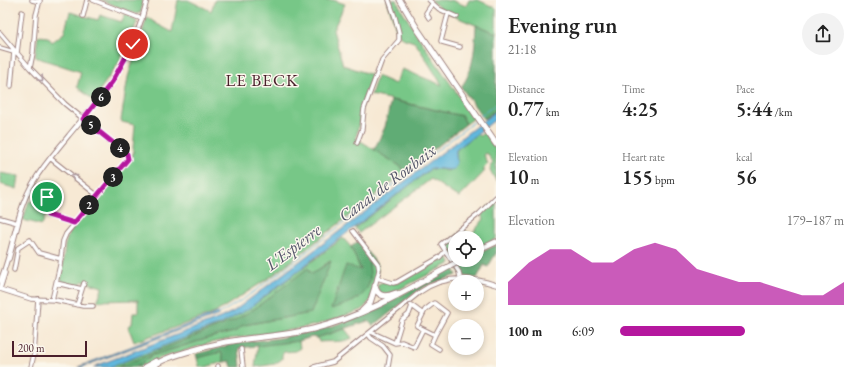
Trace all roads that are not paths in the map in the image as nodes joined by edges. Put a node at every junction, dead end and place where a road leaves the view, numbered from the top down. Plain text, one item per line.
1 (32, 0) edge
2 (87, 0) edge
3 (93, 0) edge
4 (147, 0) edge
5 (389, 0) edge
6 (400, 0) edge
7 (429, 0) edge
8 (40, 1) edge
9 (432, 4) junction
10 (22, 12) dead end
11 (448, 14) junction
12 (83, 16) dead end
13 (429, 18) dead end
14 (457, 18) dead end
15 (142, 19) junction
16 (0, 33) edge
17 (460, 47) dead end
18 (0, 48) edge
19 (16, 53) junction
20 (30, 68) junction
21 (11, 86) dead end
22 (83, 119) junction
23 (356, 143) dead end
24 (496, 144) edge
25 (50, 158) junction
26 (98, 196) junction
27 (496, 197) edge
28 (53, 198) dead end
29 (0, 218) edge
30 (18, 223) junction
31 (74, 223) junction
32 (353, 231) dead end
33 (494, 243) edge
34 (484, 248) edge
35 (445, 250) junction
36 (61, 259) junction
37 (448, 267) edge
38 (14, 270) dead end
39 (459, 275) edge
40 (377, 278) junction
41 (0, 281) edge
42 (422, 282) junction
43 (448, 282) edge
44 (484, 282) edge
45 (56, 283) junction
46 (84, 283) dead end
47 (496, 285) edge
48 (375, 286) junction
49 (0, 289) edge
50 (82, 289) junction
51 (38, 299) junction
52 (52, 300) junction
53 (408, 302) junction
54 (77, 304) junction
55 (93, 306) dead end
56 (412, 306) junction
57 (423, 314) junction
58 (354, 316) junction
59 (423, 329) junction
60 (370, 333) junction
61 (435, 335) junction
62 (395, 343) junction
63 (241, 349) dead end
64 (439, 349) dead end
65 (166, 359) junction
66 (31, 367) edge
67 (145, 367) edge
68 (153, 367) edge
69 (243, 367) edge
70 (314, 367) edge
71 (388, 367) edge

1 - 8 street
2 - 12 street
3 - 15 street
4 - 15 street
5 - 23 street
6 - 24 highway
7 - 9 street
8 - 20 street
9 - 11 street
9 - 13 street
10 - 19 street
11 - 14 street
11 - 17 street
15 - 22 street
16 - 19 street
18 - 19 street
19 - 20 street
19 - 21 street
20 -> 22 street
22 - 25 street
22 - 26 street
26 -> 25 street
25 - 30 street
26 - 31 street
27 - 35 street
28 - 31 street
29 - 30 street
30 - 41 street
30 - 49 street
31 - 36 street
32 - 40 street
33 - 34 highway
35 - 39 street
35 - 40 street
36 - 38 street
36 - 45 street
37 - 42 highway, bridge
40 - 48 street
42 - 48 highway
42 - 58 highway
43 - 53 street
44 - 47 street
45 - 50 street
45 - 52 street
46 - 50 street
48 - 58 highway
49 - 51 street
50 - 54 street
51 - 52 street
51 - 66 street
52 - 54 street
53 - 56 street
53 - 60 street
54 - 55 street
56 - 57 street
56 - 62 street
57 - 59 street
57 - 61 street
58 - 65 highway
59 - 61 street
59 - 62 street
60 - 62 street
60 - 70 street
60 - 71 street
61 - 64 street
63 - 69 street
65 - 67 highway
65 - 68 highway

